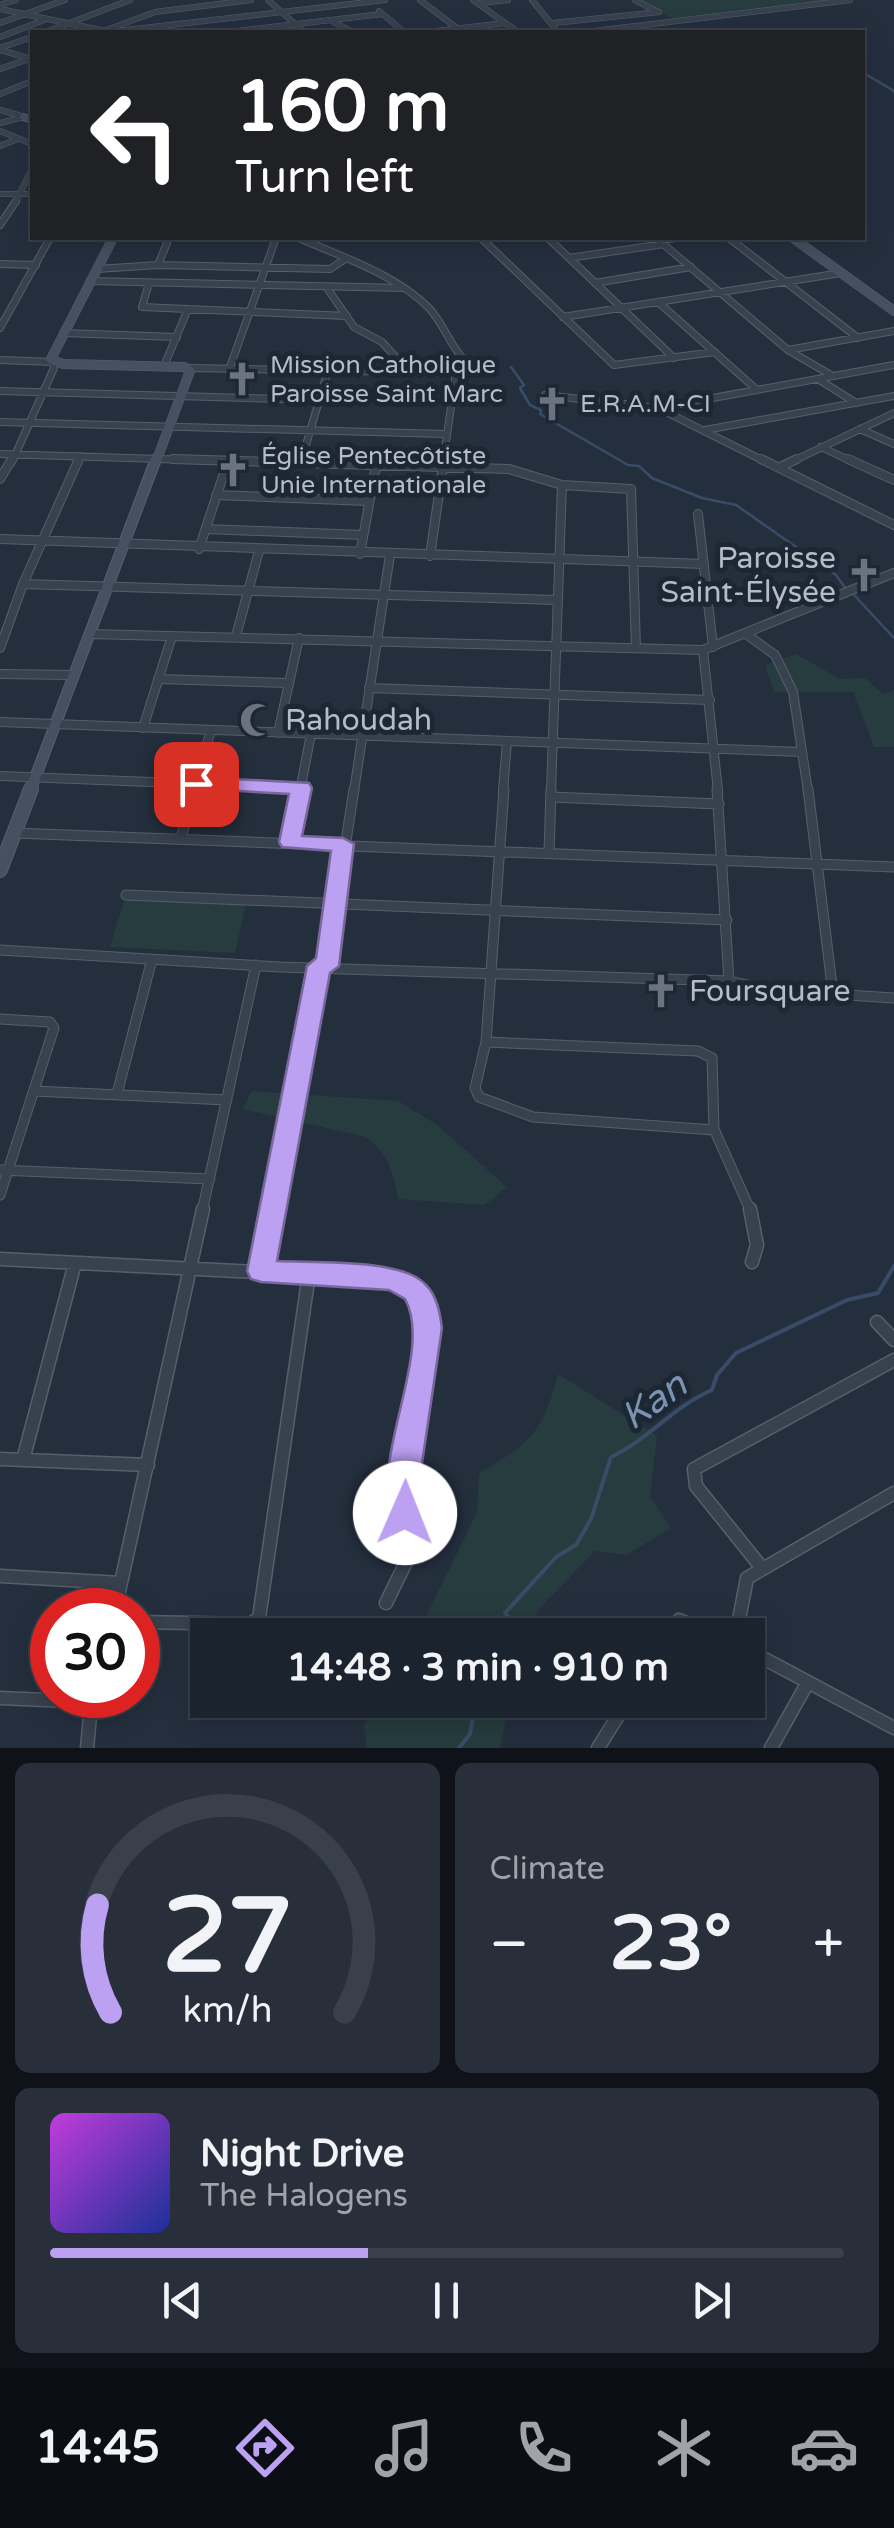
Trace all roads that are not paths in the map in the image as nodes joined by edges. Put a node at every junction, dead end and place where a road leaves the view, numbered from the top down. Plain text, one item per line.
1 (16, 0) edge
2 (66, 0) edge
3 (130, 0) edge
4 (251, 0) edge
5 (268, 0) edge
6 (385, 0) edge
7 (420, 0) edge
8 (508, 0) edge
9 (532, 0) edge
10 (634, 0) edge
11 (850, 0) edge
12 (367, 2) edge
13 (475, 2) edge
14 (0, 7) edge
15 (280, 12) junction
16 (659, 12) junction
17 (26, 14) junction
18 (382, 14) junction
19 (47, 18) junction
20 (330, 20) junction
21 (553, 22) junction
22 (676, 22) junction
23 (0, 23) edge
24 (70, 24) junction
25 (505, 24) junction
26 (294, 26) junction
27 (458, 29) junction
28 (52, 30) edge
29 (98, 30) edge
30 (112, 30) edge
31 (124, 30) edge
32 (251, 30) edge
33 (301, 30) edge
34 (348, 30) edge
35 (402, 30) edge
36 (448, 30) edge
37 (515, 30) edge
38 (557, 30) edge
39 (604, 30) edge
40 (0, 36) edge
41 (30, 39) edge
42 (0, 49) edge
43 (30, 58) edge
44 (30, 60) edge
45 (0, 69) edge
46 (30, 83) edge
47 (0, 94) edge
48 (0, 110) edge
49 (22, 117) junction
50 (30, 117) edge
51 (0, 127) edge
52 (18, 139) junction
53 (30, 143) edge
54 (0, 146) edge
55 (30, 174) edge
56 (0, 194) edge
57 (21, 194) junction
58 (30, 194) edge
59 (0, 225) edge
60 (49, 240) edge
61 (112, 240) edge
62 (169, 240) edge
63 (275, 240) edge
64 (303, 240) edge
65 (483, 240) edge
66 (550, 240) edge
67 (732, 240) edge
68 (796, 240) edge
69 (660, 241) edge
70 (569, 258) junction
71 (345, 259) junction
72 (0, 264) edge
73 (36, 264) junction
74 (158, 265) junction
75 (266, 268) junction
76 (691, 268) junction
77 (97, 269) junction
78 (841, 273) junction
79 (90, 281) junction
80 (595, 282) junction
81 (785, 282) junction
82 (149, 283) junction
83 (261, 286) junction
84 (327, 288) junction
85 (404, 288) junction
86 (720, 292) junction
87 (658, 302) junction
88 (619, 308) junction
89 (188, 309) junction
90 (250, 311) junction
91 (894, 311) edge
92 (347, 316) junction
93 (562, 316) junction
94 (0, 328) edge
95 (894, 331) edge
96 (63, 334) junction
97 (176, 336) junction
98 (858, 338) junction
99 (788, 350) junction
100 (715, 352) junction
101 (674, 358) junction
102 (0, 360) edge
103 (53, 362) junction
104 (894, 365) edge
105 (164, 366) junction
106 (230, 367) junction
107 (189, 368) junction
108 (328, 370) junction
109 (408, 372) junction
110 (456, 373) junction
111 (831, 376) junction
112 (818, 379) junction
113 (757, 390) junction
114 (0, 392) edge
115 (42, 392) junction
116 (545, 395) dead end
117 (894, 396) edge
118 (180, 397) junction
119 (318, 400) junction
120 (873, 400) junction
121 (856, 403) junction
122 (658, 408) junction
123 (894, 411) edge
124 (0, 422) edge
125 (27, 422) junction
126 (168, 427) junction
127 (860, 429) junction
128 (704, 430) junction
129 (310, 431) junction
130 (445, 434) junction
131 (894, 444) edge
132 (821, 447) junction
133 (0, 454) edge
134 (13, 454) junction
135 (80, 456) junction
136 (155, 459) junction
137 (228, 462) junction
138 (301, 463) junction
139 (376, 466) junction
140 (782, 466) junction
141 (444, 467) junction
142 (0, 479) edge
143 (894, 480) edge
144 (562, 485) junction
145 (216, 495) junction
146 (368, 501) junction
147 (698, 514) dead end
148 (892, 521) edge
149 (206, 529) junction
150 (363, 535) junction
151 (0, 539) edge
152 (42, 543) junction
153 (123, 546) junction
154 (199, 548) junction
155 (259, 551) junction
156 (360, 554) junction
157 (390, 554) junction
158 (430, 556) junction
159 (558, 560) junction
160 (632, 562) junction
161 (704, 564) junction
162 (892, 576) edge
163 (23, 584) junction
164 (107, 586) junction
165 (248, 591) junction
166 (382, 596) junction
167 (556, 600) junction
168 (3, 631) edge
169 (90, 634) junction
170 (746, 634) junction
171 (172, 636) junction
172 (236, 636) junction
173 (300, 638) junction
174 (376, 641) junction
175 (556, 646) junction
176 (0, 648) edge
177 (636, 648) junction
178 (708, 648) junction
179 (0, 674) edge
180 (74, 675) junction
181 (158, 679) junction
182 (288, 684) junction
183 (369, 688) junction
184 (555, 695) junction
185 (710, 700) junction
186 (0, 722) edge
187 (54, 724) junction
188 (144, 728) junction
189 (211, 730) junction
190 (278, 733) junction
191 (311, 734) junction
192 (361, 736) junction
193 (507, 741) junction
194 (552, 743) junction
195 (715, 748) junction
196 (802, 752) junction
197 (0, 776) edge
198 (35, 776) junction
199 (196, 784) junction
200 (301, 788) junction
201 (551, 797) junction
202 (718, 804) junction
203 (14, 833) junction
204 (181, 838) junction
205 (290, 842) junction
206 (343, 844) junction
207 (498, 851) junction
208 (549, 853) junction
209 (722, 860) junction
210 (819, 864) junction
211 (894, 868) edge
212 (0, 870) edge
213 (126, 895) dead end
214 (334, 905) junction
215 (494, 911) junction
216 (727, 920) junction
217 (0, 950) edge
218 (152, 959) junction
219 (256, 965) junction
220 (323, 966) junction
221 (491, 972) junction
222 (729, 981) junction
223 (833, 994) junction
224 (894, 998) edge
225 (0, 1019) edge
226 (486, 1042) junction
227 (34, 1091) junction
228 (117, 1094) junction
229 (227, 1100) junction
230 (714, 1130) junction
231 (4, 1170) edge
232 (210, 1179) junction
233 (0, 1196) edge
234 (0, 1259) edge
235 (752, 1262) dead end
236 (75, 1263) junction
237 (192, 1268) junction
238 (261, 1271) junction
239 (309, 1274) junction
240 (877, 1322) dead end
241 (894, 1340) edge
242 (894, 1360) edge
243 (0, 1459) edge
244 (23, 1460) junction
245 (148, 1465) junction
246 (894, 1494) edge
247 (762, 1568) junction
248 (0, 1576) edge
249 (122, 1583) junction
250 (121, 1588) edge
251 (386, 1603) dead end
252 (739, 1618) edge
253 (160, 1622) edge
254 (765, 1659) edge
255 (808, 1682) junction
256 (0, 1698) edge
257 (30, 1698) edge
258 (89, 1718) edge
259 (617, 1718) edge
260 (894, 1728) edge
261 (87, 1748) edge
262 (598, 1748) edge
263 (771, 1748) edge

1 - 14 street
2 - 17 street
3 - 24 street
4 - 30 street
5 - 15 street
6 - 12 street
7 - 27 street
8 - 13 street
9 - 21 street
10 - 16 street
11 - 22 street
12 - 15 street
12 - 18 street
13 - 25 street
14 - 17 street
15 - 26 street
15 - 31 street
16 - 21 street
16 - 22 street
17 - 19 street
17 - 23 street
18 - 20 street
18 - 35 street
19 - 24 street
19 - 40 street
20 - 26 street
20 - 34 street
21 - 38 street
22 - 39 street
24 - 28 street
24 - 29 street
25 - 27 street
25 - 37 street
26 - 32 street
26 - 33 street
27 - 36 street
41 - 42 street
42 - 43 street
44 - 45 street
46 - 47 street
48 - 49 street
49 - 50 street
49 - 51 street
51 - 52 street
52 - 53 street
52 - 54 street
55 - 57 street
56 - 57 street
57 - 58 street
57 - 59 street
60 - 73 street
61 - 77 street
62 - 74 street
63 - 75 street
64 - 71 street
65 - 93 street
66 - 70 street
67 - 81 street
68 - 78 street
69 - 70 street
69 - 76 street
70 - 80 street
71 - 75 street
71 - 85 street
72 - 73 street
73 - 94 street
74 - 75 street
74 - 77 street
75 - 83 street
76 - 80 street
76 - 86 street
77 - 79 street
78 - 81 street
78 - 91 street
79 - 82 street
79 - 96 street
80 - 88 street
81 - 86 street
81 - 98 street
82 - 83 street
82 - 89 street
83 - 84 street
83 - 90 street
84 - 85 street
84 - 92 street
85 - 110 street
86 - 87 street
86 - 99 street
87 - 88 street
87 - 100 street
88 - 93 street
88 - 101 street
89 - 90 street
89 - 97 street
90 - 92 street
90 - 106 street
92 - 109 street
93 - 101 street
95 - 98 street
96 - 97 street
96 - 103 street
97 - 105 street
98 - 99 street
99 - 111 street
100 - 101 street
100 - 113 street
102 - 103 street
103 - 105 street
103 - 115 street
104 - 111 street
105 - 107 street
106 - 107 street
106 - 108 street
107 - 118 street
108 - 109 street
108 - 119 street
109 - 110 street
110 - 130 street
111 - 112 street
112 - 113 street
112 - 121 street
113 - 122 street
114 - 115 street
115 - 118 street
115 - 125 street
116 - 122 street
117 - 120 street
118 - 119 street
118 - 126 street
119 - 129 street
120 - 121 street
120 - 123 street
121 - 128 street
122 - 128 street
123 - 127 street
124 - 125 street
125 - 126 street
125 - 134 street
126 - 129 street
126 - 136 street
127 - 131 street
127 - 132 street
128 - 140 street
129 - 130 street
129 - 138 street
130 - 141 street
132 - 140 street
132 - 143 street
133 - 134 street
134 - 135 street
134 - 142 street
135 - 136 street
135 - 152 street
136 - 137 street
136 - 153 street
137 - 138 street
137 - 145 street
138 - 139 street
139 - 141 street
139 - 146 street
140 - 148 street
141 - 144 street
141 - 158 street
144 - 159 street
144 - 160 street
145 - 146 street
145 - 149 street
146 - 150 street
147 - 161 street
149 - 150 street
149 - 154 street
150 - 156 street
151 - 152 street
152 - 153 street
152 - 163 street
153 - 154 street
153 - 164 street
154 - 155 street
155 - 156 street
155 - 165 street
156 - 157 street
157 - 158 street
157 - 166 street
158 - 159 street
159 - 160 street
159 - 167 street
160 - 161 street
160 - 177 street
161 - 178 street
162 - 170 street
163 - 164 street
163 - 168 street
164 - 165 street
164 - 169 street
165 - 166 street
165 - 172 street
166 - 167 street
166 - 174 street
167 - 175 street
168 - 176 street
169 - 171 street
169 - 180 street
170 - 178 street
170 - 196 street
171 - 172 street
171 - 181 street
172 - 173 street
173 - 174 street
173 - 182 street
174 - 175 street
174 - 183 street
175 - 177 street
175 - 184 street
177 - 178 street
178 - 185 street
179 - 180 street
180 - 187 street
181 - 182 street
181 - 188 street
182 - 190 street
183 - 184 street
183 - 192 street
184 - 185 street
184 - 194 street
185 - 195 street
186 - 187 street
187 - 188 street
187 - 198 street
188 - 189 street
189 - 190 street
189 - 199 street
190 - 191 street
191 - 192 street
191 - 200 street
192 - 193 street
192 - 206 street
193 - 194 street
193 - 207 street
194 - 195 street
194 - 201 street
195 - 196 street
195 - 202 street
196 - 210 street
197 - 198 street
198 - 199 street
198 - 203 street
199 - 200 street
199 - 204 street
200 - 205 street
201 - 202 street
201 - 208 street
202 - 209 street
203 - 204 street
203 - 212 street
204 - 205 street
205 - 206 street
206 - 207 street
206 - 214 street
207 - 208 street
207 - 215 street
208 - 209 street
209 - 210 street
209 - 216 street
210 - 211 street
210 - 223 street
213 - 214 street
214 - 215 street
214 - 220 street
215 - 216 street
215 - 221 street
216 - 222 street
217 - 218 street
218 - 219 street
218 - 228 street
219 - 220 street
219 - 229 street
220 - 221 street
220 - 238 street
221 - 222 street
221 - 226 street
222 - 223 street
223 - 224 street
225 - 227 street
226 - 230 street
226 - 230 street
227 - 228 street
227 - 231 street
228 - 229 street
229 - 232 street
230 - 235 street
231 - 232 street
231 - 233 street
232 - 237 street
234 - 236 street
236 - 237 street
236 - 244 street
237 - 238 street
237 - 245 street
238 - 239 street
239 - 251 street
239 - 253 street
240 - 241 street
242 - 247 street
243 - 244 street
244 - 245 street
245 - 249 street
246 - 247 street
247 - 252 street
248 - 249 street
249 - 250 street
254 - 255 street
255 - 260 street
255 - 263 street
256 - 257 street
258 - 261 street
259 - 262 street

